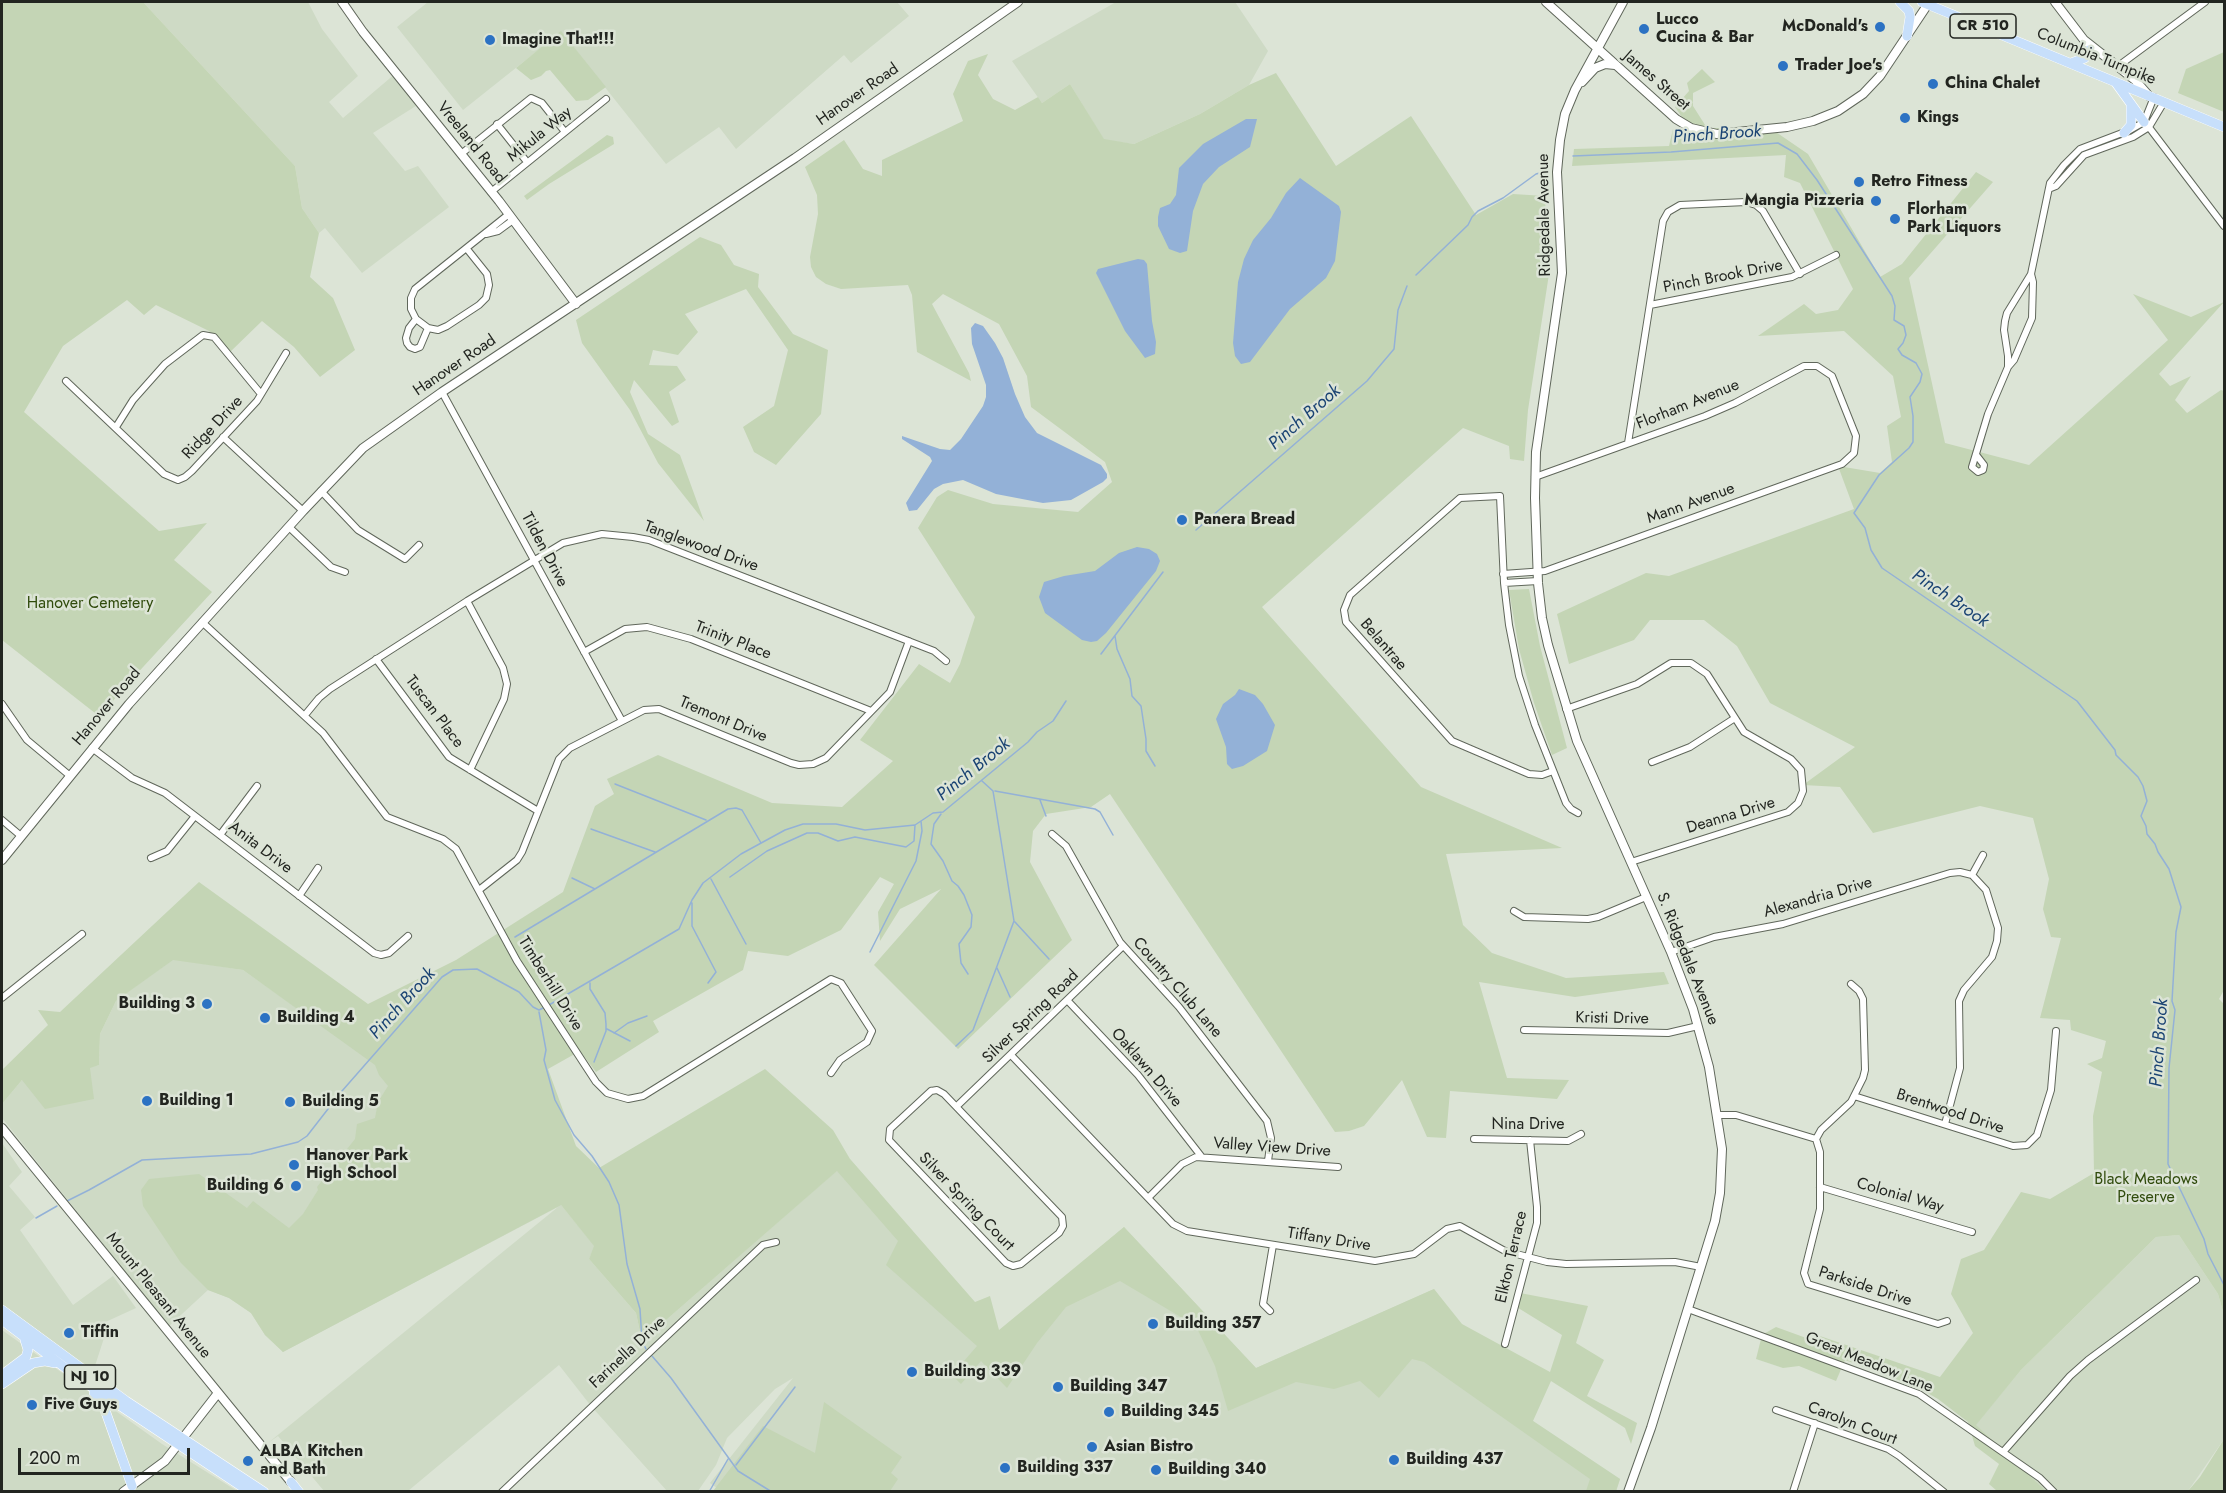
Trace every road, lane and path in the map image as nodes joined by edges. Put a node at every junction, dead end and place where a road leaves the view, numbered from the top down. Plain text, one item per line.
1 (342, 2) edge
2 (1018, 2) edge
3 (1546, 2) edge
4 (1623, 2) edge
5 (1900, 2) edge
6 (2058, 2) edge
7 (2205, 2) edge
8 (1925, 3) edge
9 (1907, 36) junction
10 (2084, 40) junction
11 (1596, 49) junction
12 (2089, 50) junction
13 (2071, 63) junction
14 (1615, 65) junction
15 (2116, 67) junction
16 (2115, 82) junction
17 (1574, 92) junction
18 (2152, 96) junction
19 (606, 99) dead end
20 (2164, 102) junction
21 (2131, 103) junction
22 (497, 124) junction
23 (2146, 124) junction
24 (2224, 127) edge
25 (565, 132) junction
26 (2124, 133) junction
27 (460, 154) junction
28 (527, 162) junction
29 (2050, 188) junction
30 (491, 192) junction
31 (511, 217) junction
32 (2224, 226) edge
33 (467, 249) junction
34 (1836, 255) dead end
35 (1800, 274) junction
36 (2031, 274) junction
37 (576, 304) junction
38 (1650, 305) junction
39 (416, 319) junction
40 (428, 328) junction
41 (286, 353) dead end
42 (2008, 367) junction
43 (66, 381) dead end
44 (442, 392) junction
45 (261, 394) junction
46 (116, 427) junction
47 (223, 437) junction
48 (1537, 441) joint
49 (1628, 443) junction
50 (1852, 456) joint
51 (1977, 456) dead end
52 (1535, 477) junction
53 (321, 491) junction
54 (303, 511) junction
55 (289, 526) junction
56 (419, 545) dead end
57 (534, 561) junction
58 (345, 572) dead end
59 (1503, 574) junction
60 (1537, 576) junction
61 (1504, 583) junction
62 (467, 601) junction
63 (202, 622) junction
64 (909, 641) junction
65 (584, 652) junction
66 (376, 659) junction
67 (946, 662) dead end
68 (2, 704) edge
69 (1566, 709) junction
70 (871, 711) junction
71 (305, 715) junction
72 (1735, 718) junction
73 (622, 721) junction
74 (92, 748) junction
75 (1652, 762) dead end
76 (470, 770) junction
77 (1553, 771) junction
78 (69, 775) junction
79 (257, 786) dead end
80 (538, 811) junction
81 (1578, 813) dead end
82 (195, 816) junction
83 (2, 820) edge
84 (1052, 834) dead end
85 (220, 835) junction
86 (21, 836) junction
87 (1983, 855) dead end
88 (152, 858) dead end
89 (2, 860) edge
90 (1631, 862) junction
91 (318, 868) dead end
92 (1972, 875) junction
93 (479, 890) junction
94 (299, 896) junction
95 (1647, 897) junction
96 (1514, 911) dead end
97 (82, 934) dead end
98 (408, 936) dead end
99 (1123, 946) junction
100 (1671, 952) junction
101 (1851, 984) dead end
102 (2, 998) edge
103 (1067, 1000) junction
104 (1698, 1026) junction
105 (1524, 1030) dead end
106 (2056, 1031) dead end
107 (1011, 1055) junction
108 (831, 1073) dead end
109 (1854, 1096) junction
110 (957, 1107) junction
111 (1718, 1115) junction
112 (1944, 1124) junction
113 (2, 1128) edge
114 (1581, 1134) dead end
115 (1474, 1139) dead end
116 (1816, 1139) junction
117 (1530, 1140) junction
118 (1201, 1156) junction
119 (1268, 1161) junction
120 (1338, 1167) dead end
121 (1820, 1187) junction
122 (1148, 1198) junction
123 (1972, 1232) dead end
124 (776, 1242) dead end
125 (1274, 1245) junction
126 (1528, 1257) junction
127 (1701, 1267) junction
128 (2196, 1280) dead end
129 (1688, 1309) junction
130 (2, 1310) edge
131 (1270, 1311) dead end
132 (2, 1320) edge
133 (1947, 1321) dead end
134 (24, 1337) junction
135 (1505, 1344) dead end
136 (60, 1364) junction
137 (2, 1375) edge
138 (80, 1379) junction
139 (2, 1384) edge
140 (218, 1393) junction
141 (1776, 1410) dead end
142 (1815, 1423) junction
143 (180, 1441) junction
144 (2003, 1452) junction
145 (291, 1482) joint
146 (132, 1485) junction
147 (123, 1491) edge
148 (250, 1491) edge
149 (264, 1491) edge
150 (299, 1491) edge
151 (502, 1491) edge
152 (1628, 1491) edge
153 (1793, 1491) edge
154 (1944, 1491) edge
155 (2054, 1491) edge

1 - 27 street, Vreeland Road
2 - 37 street, Hanover Road
3 - 11 street, James Street
4 - 11 street, Ridgedale Avenue
5 - 9 main road
6 - 10 street
7 - 15 street
8 - 9 street, James Street
8 - 13 main road, Columbia Turnpike / CR 510
9 - 14 street, James Street
10 - 12 street
10 - 15 street
11 - 14 street, James Street
11 - 17 street, Ridgedale Avenue
12 - 13 main road
12 - 15 street
13 - 16 main road, Columbia Turnpike / CR 510
14 - 17 street
15 - 18 street
16 - 18 main road, Columbia Turnpike / CR 510
16 - 21 main road
17 - 48 street, Ridgedale Avenue
18 - 20 main road, Columbia Turnpike / CR 510
18 - 23 street
19 - 25 street, Mikula Way
20 - 23 street
20 - 24 main road, Columbia Turnpike / CR 510
21 - 23 main road
21 - 26 main road
22 - 25 street
22 - 27 street
22 - 28 street
23 - 26 street
23 - 29 street
23 - 32 street
25 - 28 street, Mikula Way
26 - 29 street
27 - 30 street, Vreeland Road
28 - 30 street, Mikula Way
29 - 36 street
30 - 31 street, Vreeland Road
31 - 33 street
31 - 37 street, Vreeland Road
33 - 39 street
33 - 40 street
34 - 35 street, Pinch Brook Drive
35 - 38 street, Pinch Brook Drive
35 - 38 street, Pinch Brook Drive
36 - 42 street
36 - 42 street
37 - 44 street, Hanover Road
38 - 49 street, Pinch Brook Drive
39 - 40 street
39 - 40 street
41 - 45 street, Ridge Drive
42 - 51 street
43 - 46 street, Ridge Drive
44 - 53 street, Hanover Road
44 - 57 street, Tilden Drive
45 - 46 street
45 - 47 street, Ridge Drive
46 - 47 street, Ridge Drive
47 - 54 street
48 - 52 street, S. Ridgedale Avenue
49 - 50 street, Florham Avenue
49 - 52 street, Florham Avenue
50 - 60 street, Mann Avenue
52 - 60 street, S. Ridgedale Avenue
53 - 54 street, Hanover Road
53 - 56 street
54 - 55 street, Hanover Road
55 - 58 street
55 - 63 street, Hanover Road
57 - 62 street, Tanglewood Drive
57 - 64 street, Tanglewood Drive
57 - 65 street, Tilden Drive
59 - 60 street
59 - 61 street, Belantrae
59 - 77 street, Belantrae
60 - 61 street
60 - 69 street, S. Ridgedale Avenue
61 - 77 street, Belantrae
62 - 66 street, Tanglewood Drive
62 - 76 street
63 - 71 street, Timberhill Drive
63 - 74 street, Hanover Road
64 - 67 street, Tanglewood Drive
64 - 70 street, Tremont Drive
65 - 70 street, Trinity Place
65 - 73 street, Tilden Drive
66 - 71 street, Tanglewood Drive
66 - 76 street, Tuscan Place
68 - 78 street
69 - 72 street, Deanna Drive
69 - 90 street, S. Ridgedale Avenue
70 - 73 street, Tremont Drive
71 - 93 street, Timberhill Drive
72 - 75 street
72 - 90 street, Deanna Drive
73 - 80 street, Tremont Drive
74 - 78 street, Hanover Road
74 - 82 street, Anita Drive
76 - 80 street, Tuscan Place
77 - 81 street, Belantrae
78 - 86 street, Hanover Road
79 - 85 street
80 - 93 street, Tremont Drive
82 - 85 street, Anita Drive
82 - 88 street
83 - 86 street
84 - 99 street, Country Club Lane
85 - 94 street, Anita Drive
86 - 89 street, Hanover Road
87 - 92 street
90 - 95 street, S. Ridgedale Avenue
91 - 94 street
92 - 100 street, Alexandria Drive
92 - 112 street
93 - 108 street, Timberhill Drive
94 - 98 street, Anita Drive
95 - 96 street
95 - 100 street, S. Ridgedale Avenue
97 - 102 street
99 - 103 street, Silver Spring Road
99 - 119 street, Country Club Lane
100 - 104 street, S. Ridgedale Avenue
101 - 109 street
103 - 107 street, Silver Spring Road
103 - 118 street, Oaklawn Drive
104 - 105 street, Kristi Drive
104 - 111 street, S. Ridgedale Avenue
106 - 112 street, Brentwood Drive
107 - 110 street, Silver Spring Road
107 - 122 street, Tiffany Drive
109 - 112 street, Brentwood Drive
109 - 116 street
110 - 110 street, Silver Spring Court
111 - 116 street
111 - 127 street, S. Ridgedale Avenue
113 - 140 street, Mount Pleasant Avenue
114 - 117 street, Nina Drive
115 - 117 street, Nina Drive
116 - 121 street, Parkside Drive
117 - 126 street, Elkton Terrace
118 - 119 street, Valley View Drive
118 - 122 street, Valley View Drive
119 - 120 street, Valley View Drive
121 - 123 street, Colonial Way
121 - 133 street, Parkside Drive
122 - 125 street, Tiffany Drive
124 - 151 street, Farinella Drive
125 - 126 street, Tiffany Drive
125 - 131 street
126 - 127 street, Tiffany Drive
126 - 135 street, Elkton Terrace
127 - 129 street, S. Ridgedale Avenue
128 - 144 street
129 - 144 street, Great Meadow Lane
129 - 152 street, S. Ridgedale Avenue
130 - 143 main road, NJ 10
132 - 134 main road, NJ 10
134 - 136 main road, NJ 10
134 - 137 main road
136 - 138 main road, NJ 10
136 - 139 main road
138 - 143 main road, NJ 10
138 - 146 main road
140 - 143 street
140 - 145 street, Mount Pleasant Avenue
141 - 142 street, Carolyn Court
142 - 153 street
142 - 154 street, Carolyn Court
143 - 146 street
143 - 148 main road, NJ 10
143 - 149 main road, NJ 10
144 - 155 street, Great Meadow Lane
145 - 150 main road
146 - 147 street

